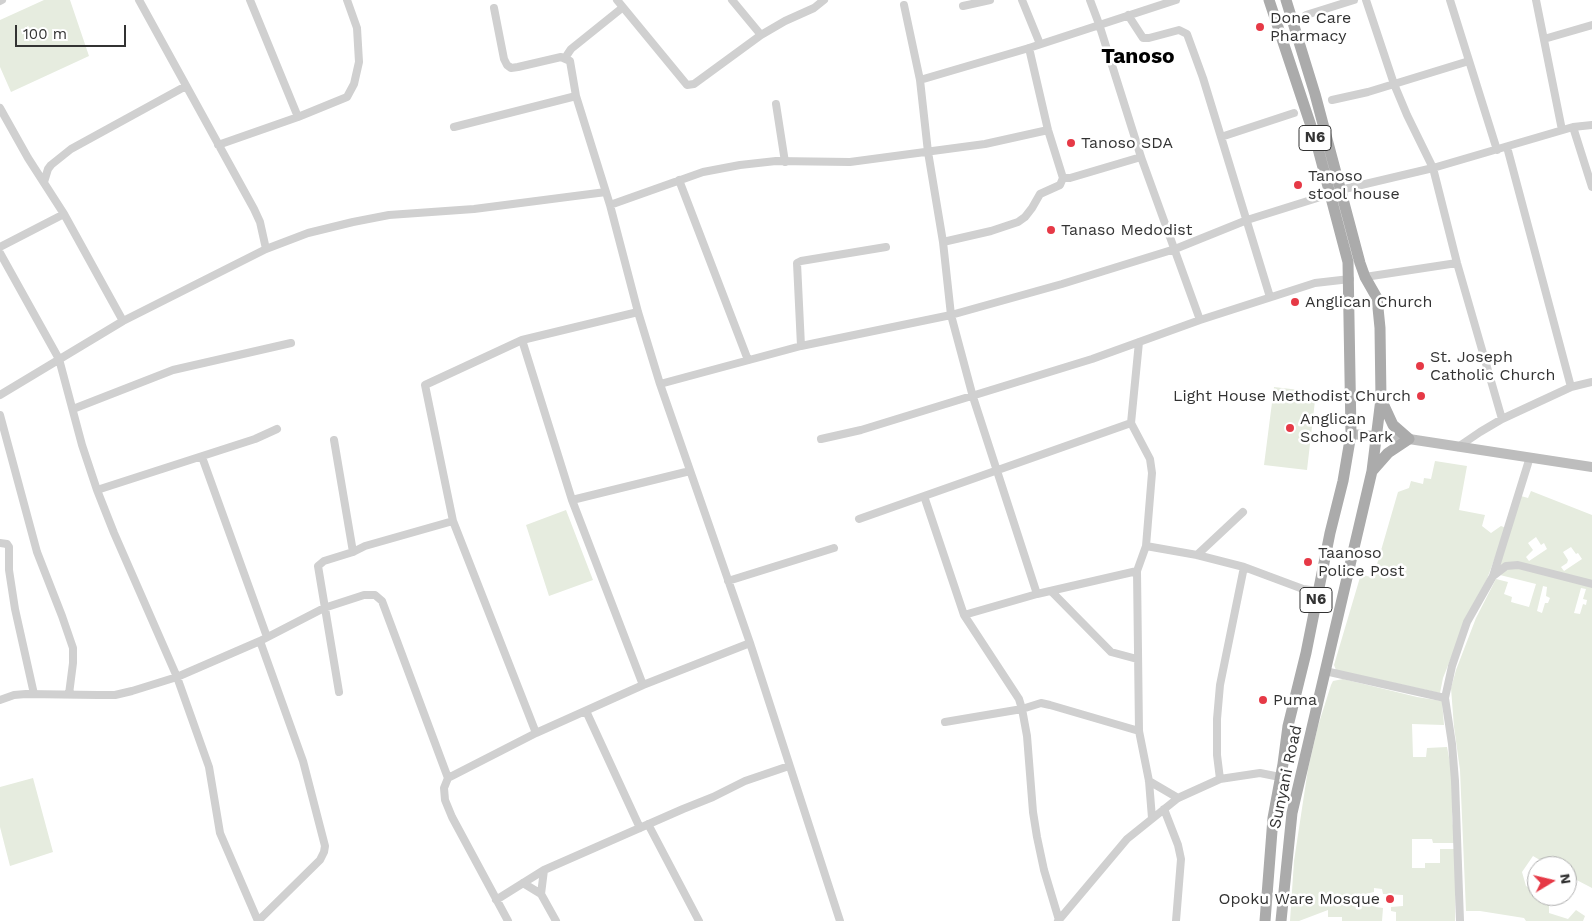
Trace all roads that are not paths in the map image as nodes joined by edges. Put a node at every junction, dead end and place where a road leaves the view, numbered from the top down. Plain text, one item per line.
1 (139, 0) edge
2 (250, 0) edge
3 (347, 0) edge
4 (617, 0) edge
5 (824, 0) edge
6 (990, 0) edge
7 (1022, 0) edge
8 (1090, 0) edge
9 (1269, 0) edge
10 (1286, 0) edge
11 (1354, 0) edge
12 (1366, 0) edge
13 (1450, 0) edge
14 (1536, 0) edge
15 (735, 1) edge
16 (1172, 1) edge
17 (904, 5) dead end
18 (963, 6) dead end
19 (494, 8) dead end
20 (622, 8) junction
21 (1128, 15) junction
22 (1306, 15) dead end
23 (1099, 24) junction
24 (1592, 25) edge
25 (761, 35) junction
26 (1544, 40) junction
27 (1040, 44) junction
28 (1029, 48) junction
29 (567, 54) junction
30 (1469, 61) junction
31 (920, 80) junction
32 (1394, 84) junction
33 (186, 86) junction
34 (576, 96) junction
35 (1332, 100) dead end
36 (776, 104) dead end
37 (0, 108) edge
38 (1294, 112) dead end
39 (298, 117) junction
40 (1592, 125) edge
41 (454, 127) dead end
42 (1573, 127) junction
43 (1048, 130) junction
44 (1562, 130) junction
45 (1221, 137) junction
46 (218, 145) junction
47 (1507, 147) junction
48 (1497, 150) junction
49 (928, 152) junction
50 (1141, 157) junction
51 (785, 162) junction
52 (1433, 168) junction
53 (1063, 178) junction
54 (679, 180) junction
55 (44, 182) junction
56 (1592, 186) edge
57 (606, 192) junction
58 (1335, 192) junction
59 (610, 205) junction
60 (64, 214) junction
61 (1247, 220) junction
62 (943, 242) junction
63 (886, 246) dead end
64 (0, 247) edge
65 (266, 248) junction
66 (1175, 249) junction
67 (0, 253) edge
68 (1457, 263) junction
69 (1365, 277) junction
70 (1350, 279) junction
71 (1270, 297) junction
72 (638, 312) junction
73 (951, 315) junction
74 (1200, 320) junction
75 (123, 321) junction
76 (522, 340) junction
77 (1139, 342) junction
78 (292, 344) dead end
79 (800, 346) junction
80 (59, 359) junction
81 (748, 360) junction
82 (1592, 382) edge
83 (660, 384) junction
84 (1571, 388) junction
85 (0, 395) edge
86 (973, 397) junction
87 (1381, 399) junction
88 (72, 409) junction
89 (0, 415) edge
90 (1502, 419) junction
91 (1131, 424) junction
92 (277, 429) dead end
93 (1351, 434) junction
94 (1376, 437) junction
95 (821, 439) dead end
96 (1409, 439) junction
97 (334, 440) dead end
98 (1458, 448) junction
99 (202, 457) junction
100 (1530, 457) junction
101 (1592, 467) edge
102 (998, 469) junction
103 (690, 471) junction
104 (1372, 471) junction
105 (97, 490) junction
106 (924, 496) junction
107 (572, 500) junction
108 (1243, 512) dead end
109 (859, 519) dead end
110 (453, 521) junction
111 (0, 543) edge
112 (1146, 546) junction
113 (834, 548) dead end
114 (353, 552) junction
115 (1197, 555) junction
116 (1244, 567) junction
117 (1137, 571) junction
118 (1493, 576) junction
119 (728, 581) junction
120 (1592, 584) edge
121 (1050, 590) junction
122 (1318, 591) junction
123 (1037, 594) junction
124 (324, 608) junction
125 (964, 615) junction
126 (267, 637) junction
127 (260, 641) junction
128 (750, 643) junction
129 (1137, 659) junction
130 (1325, 671) junction
131 (177, 677) junction
132 (643, 685) junction
133 (339, 692) dead end
134 (34, 694) junction
135 (69, 694) junction
136 (1445, 698) junction
137 (0, 700) edge
138 (1022, 709) junction
139 (586, 711) junction
140 (945, 722) dead end
141 (1138, 731) junction
142 (536, 734) junction
143 (789, 766) junction
144 (1280, 777) junction
145 (448, 778) junction
146 (1220, 779) junction
147 (1149, 781) junction
148 (1178, 798) junction
149 (1164, 809) junction
150 (1152, 818) junction
151 (648, 824) junction
152 (640, 828) junction
153 (544, 870) junction
154 (524, 883) junction
155 (541, 894) junction
156 (496, 900) junction
157 (1059, 920) edge
158 (258, 921) edge
159 (508, 921) edge
160 (556, 921) edge
161 (699, 921) edge
162 (840, 921) edge
163 (1176, 921) edge
164 (1265, 921) edge
165 (1281, 921) edge
166 (1460, 921) edge

1 - 33 street
2 - 39 street
3 - 39 street
4 - 20 street
5 - 25 street
6 - 18 street
7 - 27 street
8 - 23 street
9 - 58 main road, Sunyani Road / N6
10 - 58 main road, Sunyani Road / N6
11 - 22 street
12 - 32 street
13 - 30 street
14 - 26 street
15 - 25 street
16 - 21 street
17 - 31 street
19 - 29 street
20 - 25 street
20 - 29 street
21 - 23 street
21 - 45 street
23 - 27 street
23 - 50 street
24 - 26 street
26 - 44 street
27 - 28 street
28 - 31 street
28 - 43 street
29 - 34 street
30 - 32 street
30 - 48 street
31 - 49 street
32 - 35 street
32 - 52 street
33 - 46 street
33 - 55 street
34 - 41 street
34 - 57 street
36 - 51 street
37 - 55 street
38 - 45 street
39 - 46 street
40 - 42 street
42 - 44 street
42 - 56 street
43 - 49 street
43 - 53 street
44 - 47 street
45 - 61 street
46 - 65 street
47 - 48 street
47 - 84 street
48 - 52 street
49 - 51 street
49 - 62 street
50 - 53 street
50 - 66 street
51 - 54 street
52 - 58 street
52 - 68 street
53 - 62 street
54 - 59 street
54 - 81 street
55 - 60 street
57 - 59 street
57 - 65 street
58 - 61 street
58 - 69 main road, Sunyani Road / N6
58 - 70 main road, Sunyani Road / N6
59 - 72 street
60 - 64 street
60 - 75 street
61 - 66 street
61 - 71 street
62 - 73 street
63 - 79 street
65 - 75 street
66 - 73 street
66 - 74 street
67 - 80 street
68 - 69 street
68 - 90 street
69 - 87 main road, Sunyani Road / N6
70 - 71 street
70 - 93 main road, N6
71 - 74 street
72 - 76 street
72 - 83 street
73 - 79 street
73 - 86 street
74 - 77 street
75 - 80 street
76 - 107 street
76 - 110 street
77 - 86 street
77 - 91 street
78 - 88 street
79 - 81 street
80 - 85 street
80 - 88 street
81 - 83 street
82 - 84 street
83 - 103 street
84 - 90 street
86 - 95 street
86 - 102 street
87 - 94 main road, Sunyani Road / N6
87 - 96 main road
88 - 105 street
89 - 135 street
90 - 98 street
91 - 102 street
91 - 112 street
92 - 99 street
93 - 94 street
93 - 122 main road, N6
94 - 96 street
94 - 104 main road, Sunyani Road / N6
96 - 98 street
96 - 104 main road
97 - 114 street
98 - 100 street
99 - 105 street
99 - 126 street
100 - 101 street
100 - 118 street
102 - 106 street
102 - 123 street
103 - 107 street
103 - 119 street
104 - 130 main road, Sunyani Road / N6
105 - 131 street
106 - 109 street
106 - 125 street
107 - 132 street
108 - 115 street
110 - 114 street
110 - 142 street
111 - 134 street
112 - 115 street
112 - 117 street
113 - 119 street
114 - 124 street
115 - 116 street
116 - 122 street
116 - 146 street
117 - 121 street
117 - 129 street
118 - 120 street
118 - 136 street
119 - 128 street
121 - 123 street
121 - 129 street
122 - 144 main road, N6
123 - 125 street
124 - 126 street
124 - 133 street
124 - 145 street
125 - 138 street
126 - 127 street
127 - 131 street
127 - 158 street
128 - 132 street
128 - 143 street
129 - 141 street
130 - 136 street
130 - 165 main road, Sunyani Road / N6
131 - 135 street
131 - 158 street
132 - 139 street
134 - 135 street
134 - 137 street
136 - 166 street
138 - 140 street
138 - 141 street
138 - 157 street
139 - 142 street
139 - 152 street
141 - 147 street
142 - 145 street
143 - 151 street
143 - 162 street
144 - 146 street
144 - 164 main road, N6
145 - 156 street
146 - 148 street
147 - 148 street
147 - 150 street
148 - 149 street
149 - 150 street
149 - 163 street
150 - 157 street
151 - 152 street
151 - 161 street
152 - 153 street
153 - 154 street
153 - 155 street
154 - 155 street
154 - 156 street
155 - 160 street
156 - 159 street

